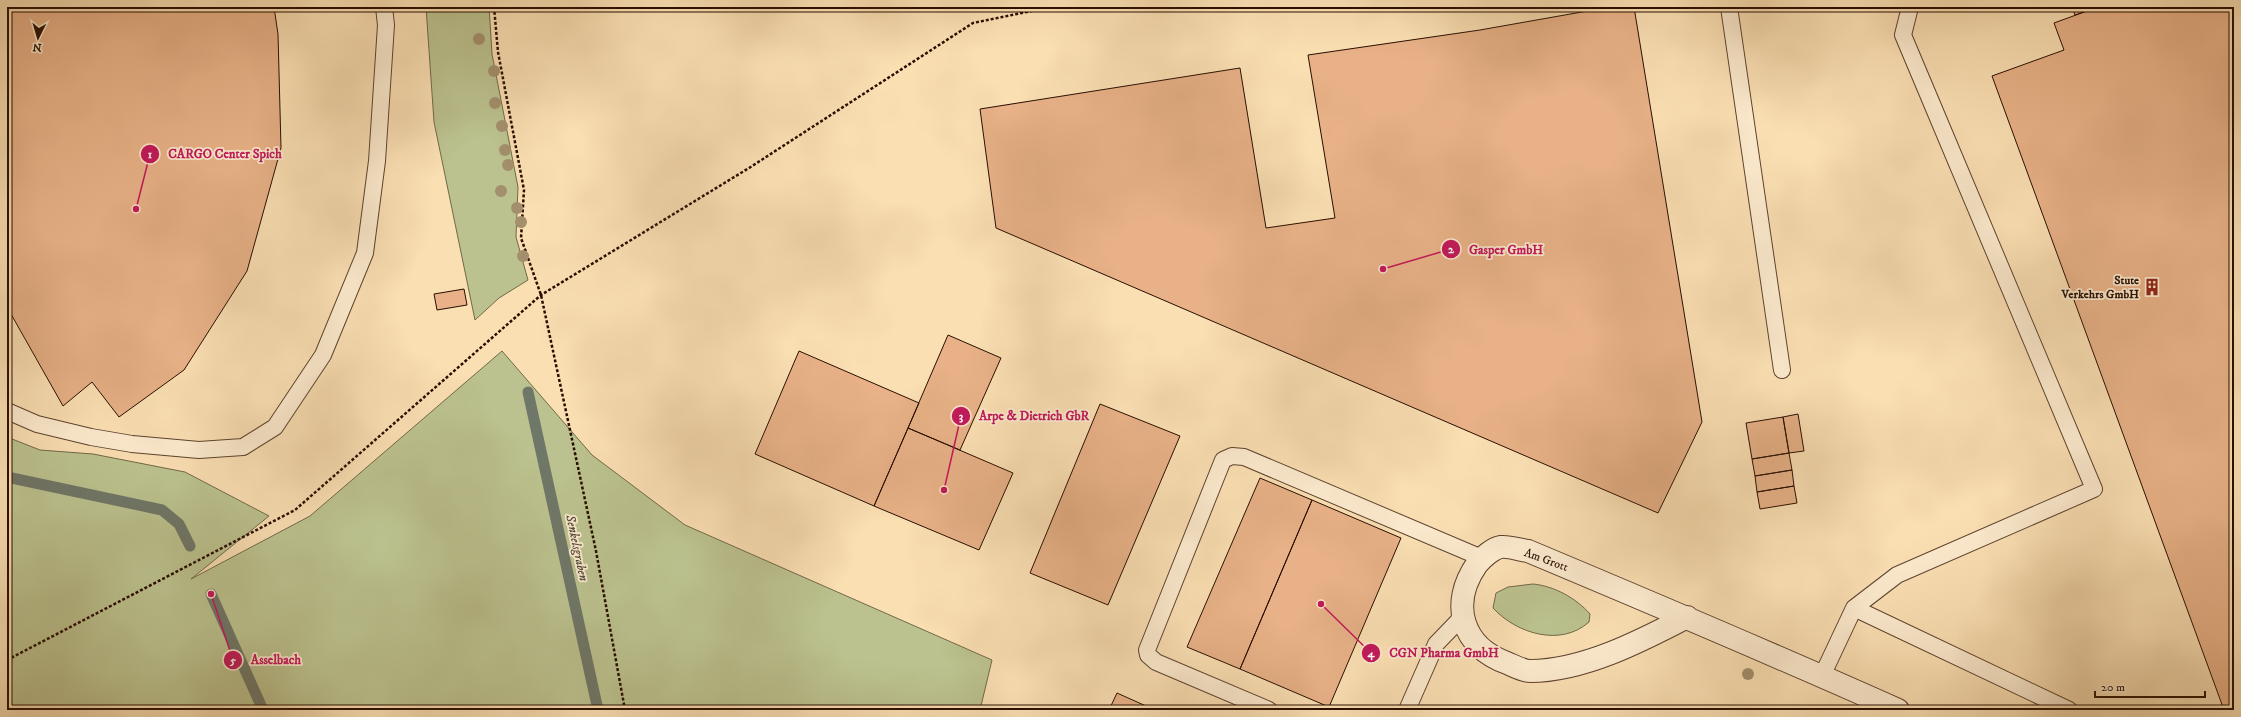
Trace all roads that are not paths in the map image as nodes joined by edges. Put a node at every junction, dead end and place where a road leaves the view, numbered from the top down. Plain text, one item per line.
1 (384, 7) edge
2 (1729, 7) edge
3 (1910, 7) edge
4 (1782, 370) dead end
5 (7, 411) edge
6 (1482, 558) junction
7 (1854, 608) junction
8 (1463, 616) junction
9 (1686, 617) junction
10 (1822, 676) junction
11 (1269, 710) edge
12 (1406, 710) edge
13 (1898, 710) edge
14 (2069, 710) edge

1 - 5 lane
2 - 4 lane
3 - 7 lane
6 - 8 street, Am Grott
6 - 9 street, Am Grott
6 - 11 lane
7 - 10 lane
7 - 14 lane
8 - 9 street, Am Grott
8 - 12 lane
9 - 10 street, Am Grott
10 - 13 street, Am Grott

